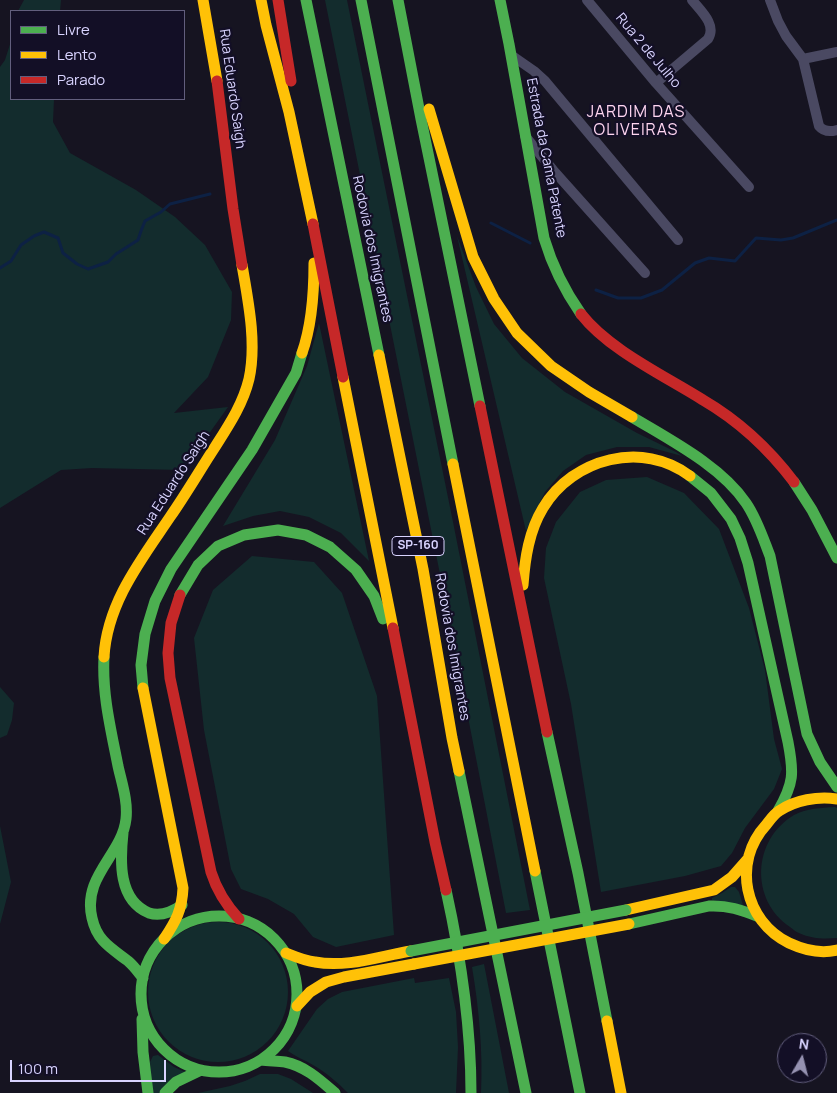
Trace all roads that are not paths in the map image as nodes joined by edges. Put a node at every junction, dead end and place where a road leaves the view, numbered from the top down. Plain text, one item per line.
1 (203, 0) edge
2 (261, 0) edge
3 (278, 0) edge
4 (306, 0) edge
5 (361, 0) edge
6 (398, 0) edge
7 (500, 0) edge
8 (587, 0) edge
9 (706, 0) edge
10 (770, 0) edge
11 (693, 1) edge
12 (404, 27) junction
13 (837, 52) edge
14 (511, 55) junction
15 (803, 58) junction
16 (656, 83) junction
17 (289, 112) junction
18 (837, 130) edge
19 (524, 135) junction
20 (749, 187) dead end
21 (314, 227) junction
22 (678, 240) dead end
23 (645, 273) dead end
24 (837, 558) edge
25 (521, 605) junction
26 (399, 656) junction
27 (837, 787) edge
28 (837, 799) edge
29 (778, 811) junction
30 (123, 833) junction
31 (747, 860) junction
32 (182, 905) junction
33 (759, 918) junction
34 (239, 919) junction
35 (164, 939) junction
36 (837, 950) edge
37 (286, 954) junction
38 (151, 956) junction
39 (123, 958) junction
40 (142, 978) junction
41 (297, 1006) junction
42 (143, 1010) junction
43 (261, 1060) junction
44 (200, 1070) junction
45 (148, 1093) edge
46 (165, 1093) edge
47 (334, 1093) edge
48 (471, 1093) edge
49 (526, 1093) edge
50 (580, 1093) edge
51 (621, 1093) edge

1 - 30 main road, Rua Eduardo Saigh
2 - 17 main road
3 - 17 main road
4 - 49 main road, Rodovia dos Imigrantes / SP-160
5 - 50 main road
6 - 12 main road
7 - 14 main road, Estrada da Cama Patente
8 - 16 street, Rua 2 de Julho
9 - 11 street
10 - 15 street
11 - 16 street
12 - 25 main road
12 - 27 main road
13 - 15 street
14 - 19 main road, Estrada da Cama Patente
14 - 22 street
15 - 18 street
16 - 20 street, Rua 2 de Julho
17 - 21 main road
19 - 23 street
19 - 24 main road, Estrada da Cama Patente
21 - 26 main road
21 - 32 main road
25 - 29 main road
25 - 51 main road
26 - 34 main road
26 - 48 main road
28 - 29 main road
29 - 31 main road
30 - 32 main road
30 - 39 main road, Rua Eduardo Saigh
31 - 33 main road
31 - 37 main road, bridge
32 - 35 main road
33 - 36 main road
33 - 41 main road, bridge
34 - 35 main road
34 - 37 main road
35 - 38 main road
37 - 41 main road
38 - 39 main road
38 - 40 main road
39 - 40 main road, Rua Eduardo Saigh
40 - 42 main road
41 - 43 main road
42 - 44 main road
42 - 45 main road
43 - 44 main road
43 - 47 main road
44 - 46 main road

